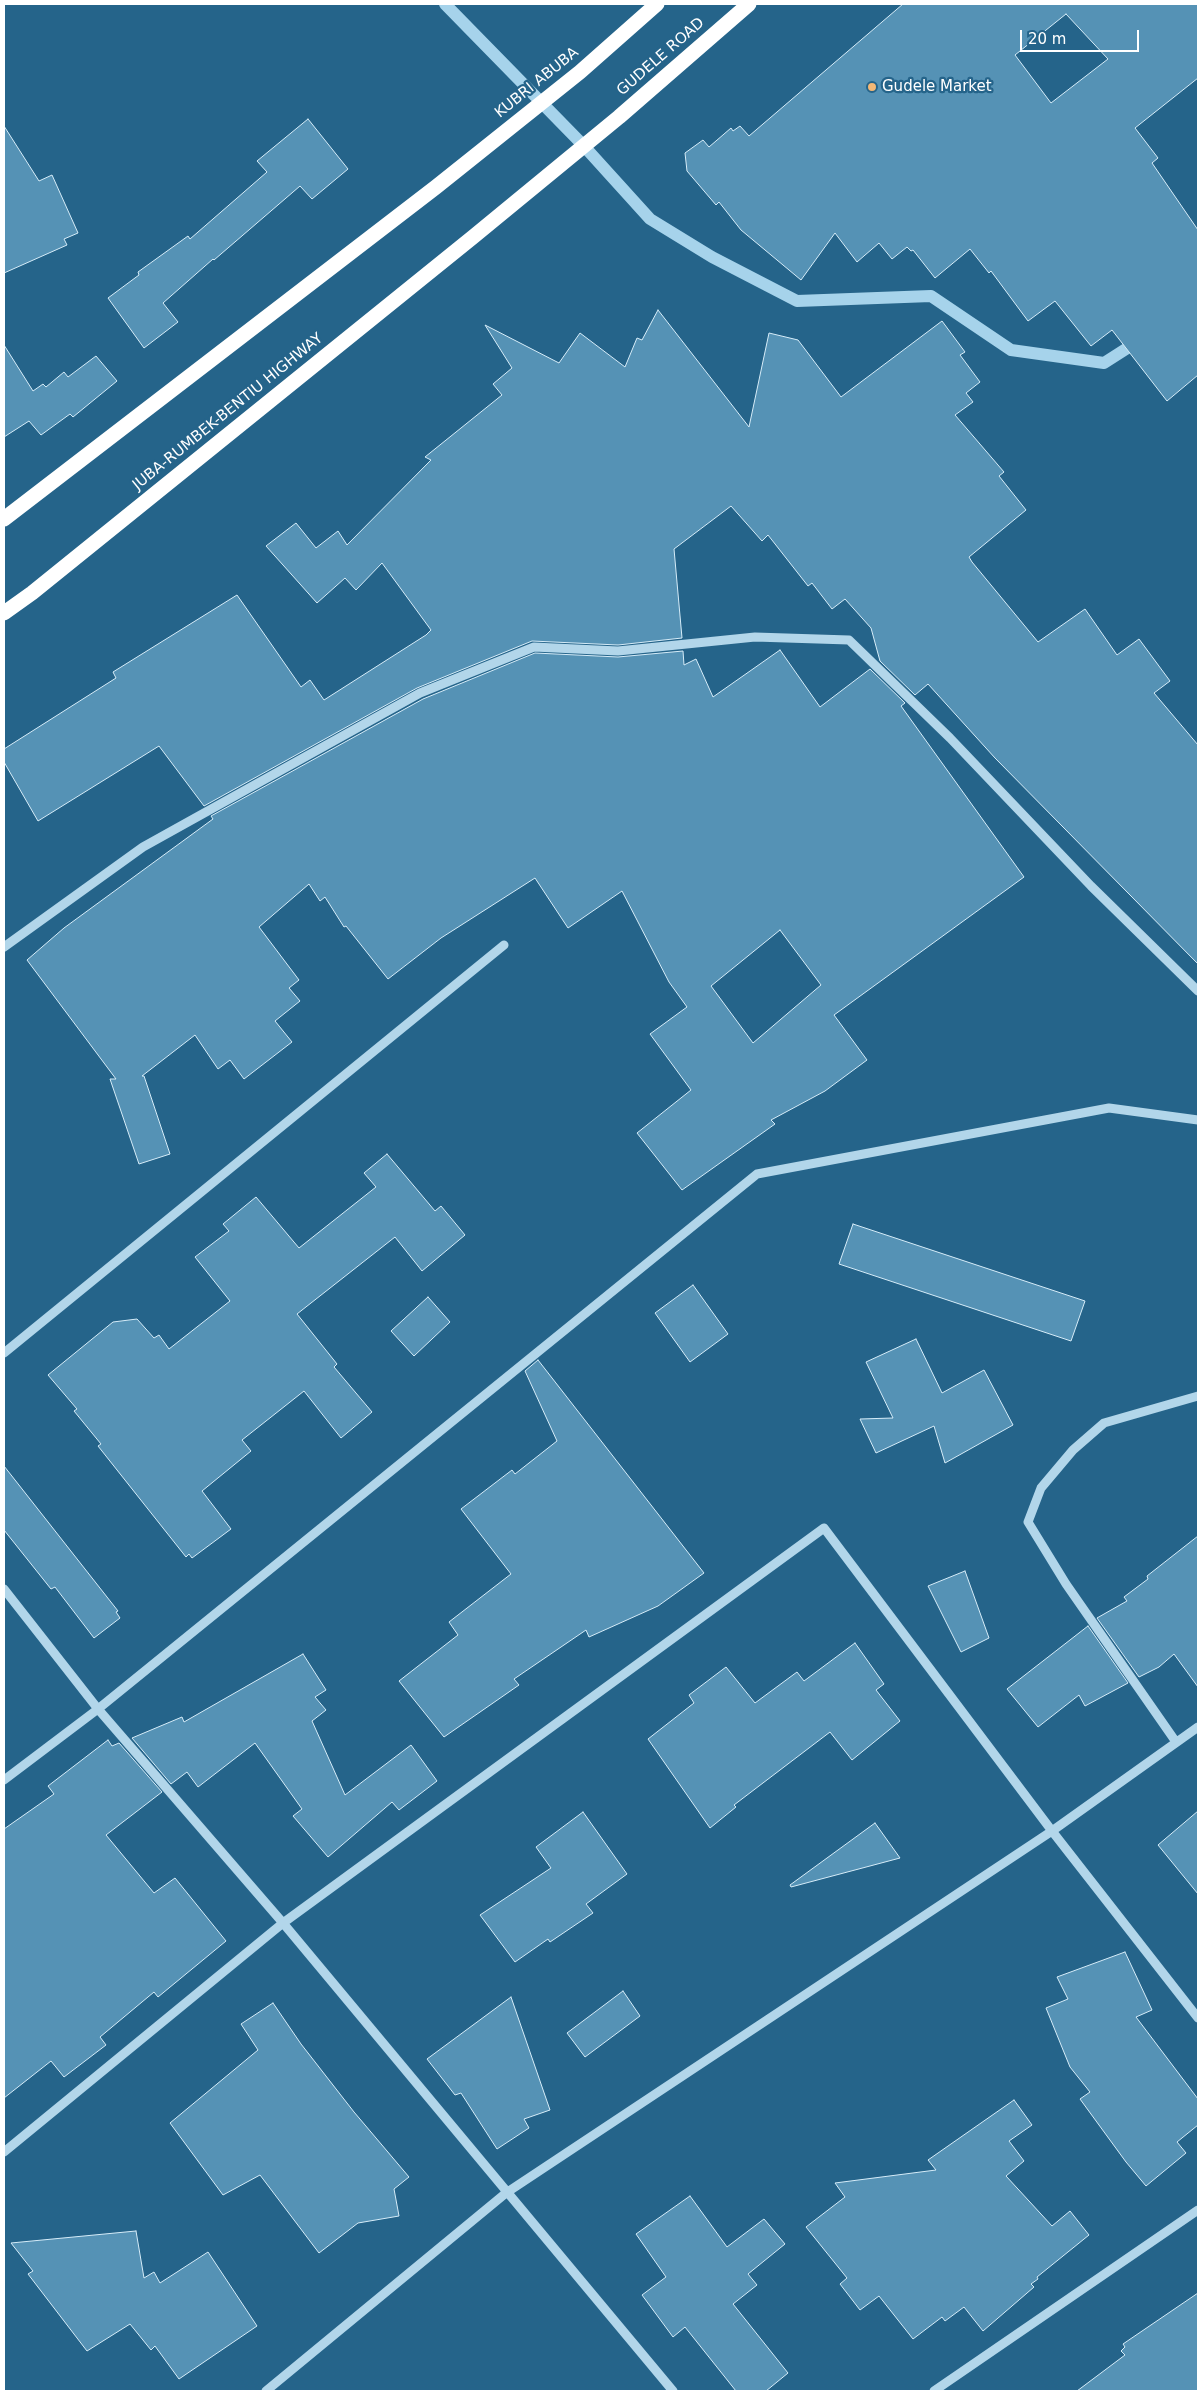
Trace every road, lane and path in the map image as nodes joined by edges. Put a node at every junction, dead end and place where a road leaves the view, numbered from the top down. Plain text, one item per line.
1 (657, 4) edge
2 (750, 4) edge
3 (473, 237) joint
4 (4, 519) edge
5 (4, 612) edge
6 (504, 945) dead end
7 (4, 947) edge
8 (1198, 991) edge
9 (1198, 1120) edge
10 (4, 1353) edge
11 (1198, 1396) edge
12 (4, 1589) edge
13 (98, 1710) junction
14 (1198, 1727) edge
15 (1176, 1742) junction
16 (4, 1780) edge
17 (1052, 1831) junction
18 (283, 1923) junction
19 (1198, 2018) edge
20 (4, 2152) edge
21 (506, 2193) junction
22 (1198, 2210) edge
23 (266, 2391) edge
24 (673, 2391) edge
25 (934, 2391) edge

1 - 4 highway, KUBRI ABUBA
2 - 3 highway, GUDELE ROAD
3 - 5 highway, JUBA-RUMBEK-BENTIU HIGHWAY
6 - 10 street
7 - 8 street
9 - 13 street
11 - 15 street
12 - 13 street
13 - 16 street
13 - 18 street
14 - 15 street
15 - 17 street
17 - 18 street
17 - 19 street
17 - 21 street
18 - 20 street
18 - 21 street
21 - 23 street
21 - 24 street
22 - 25 street

